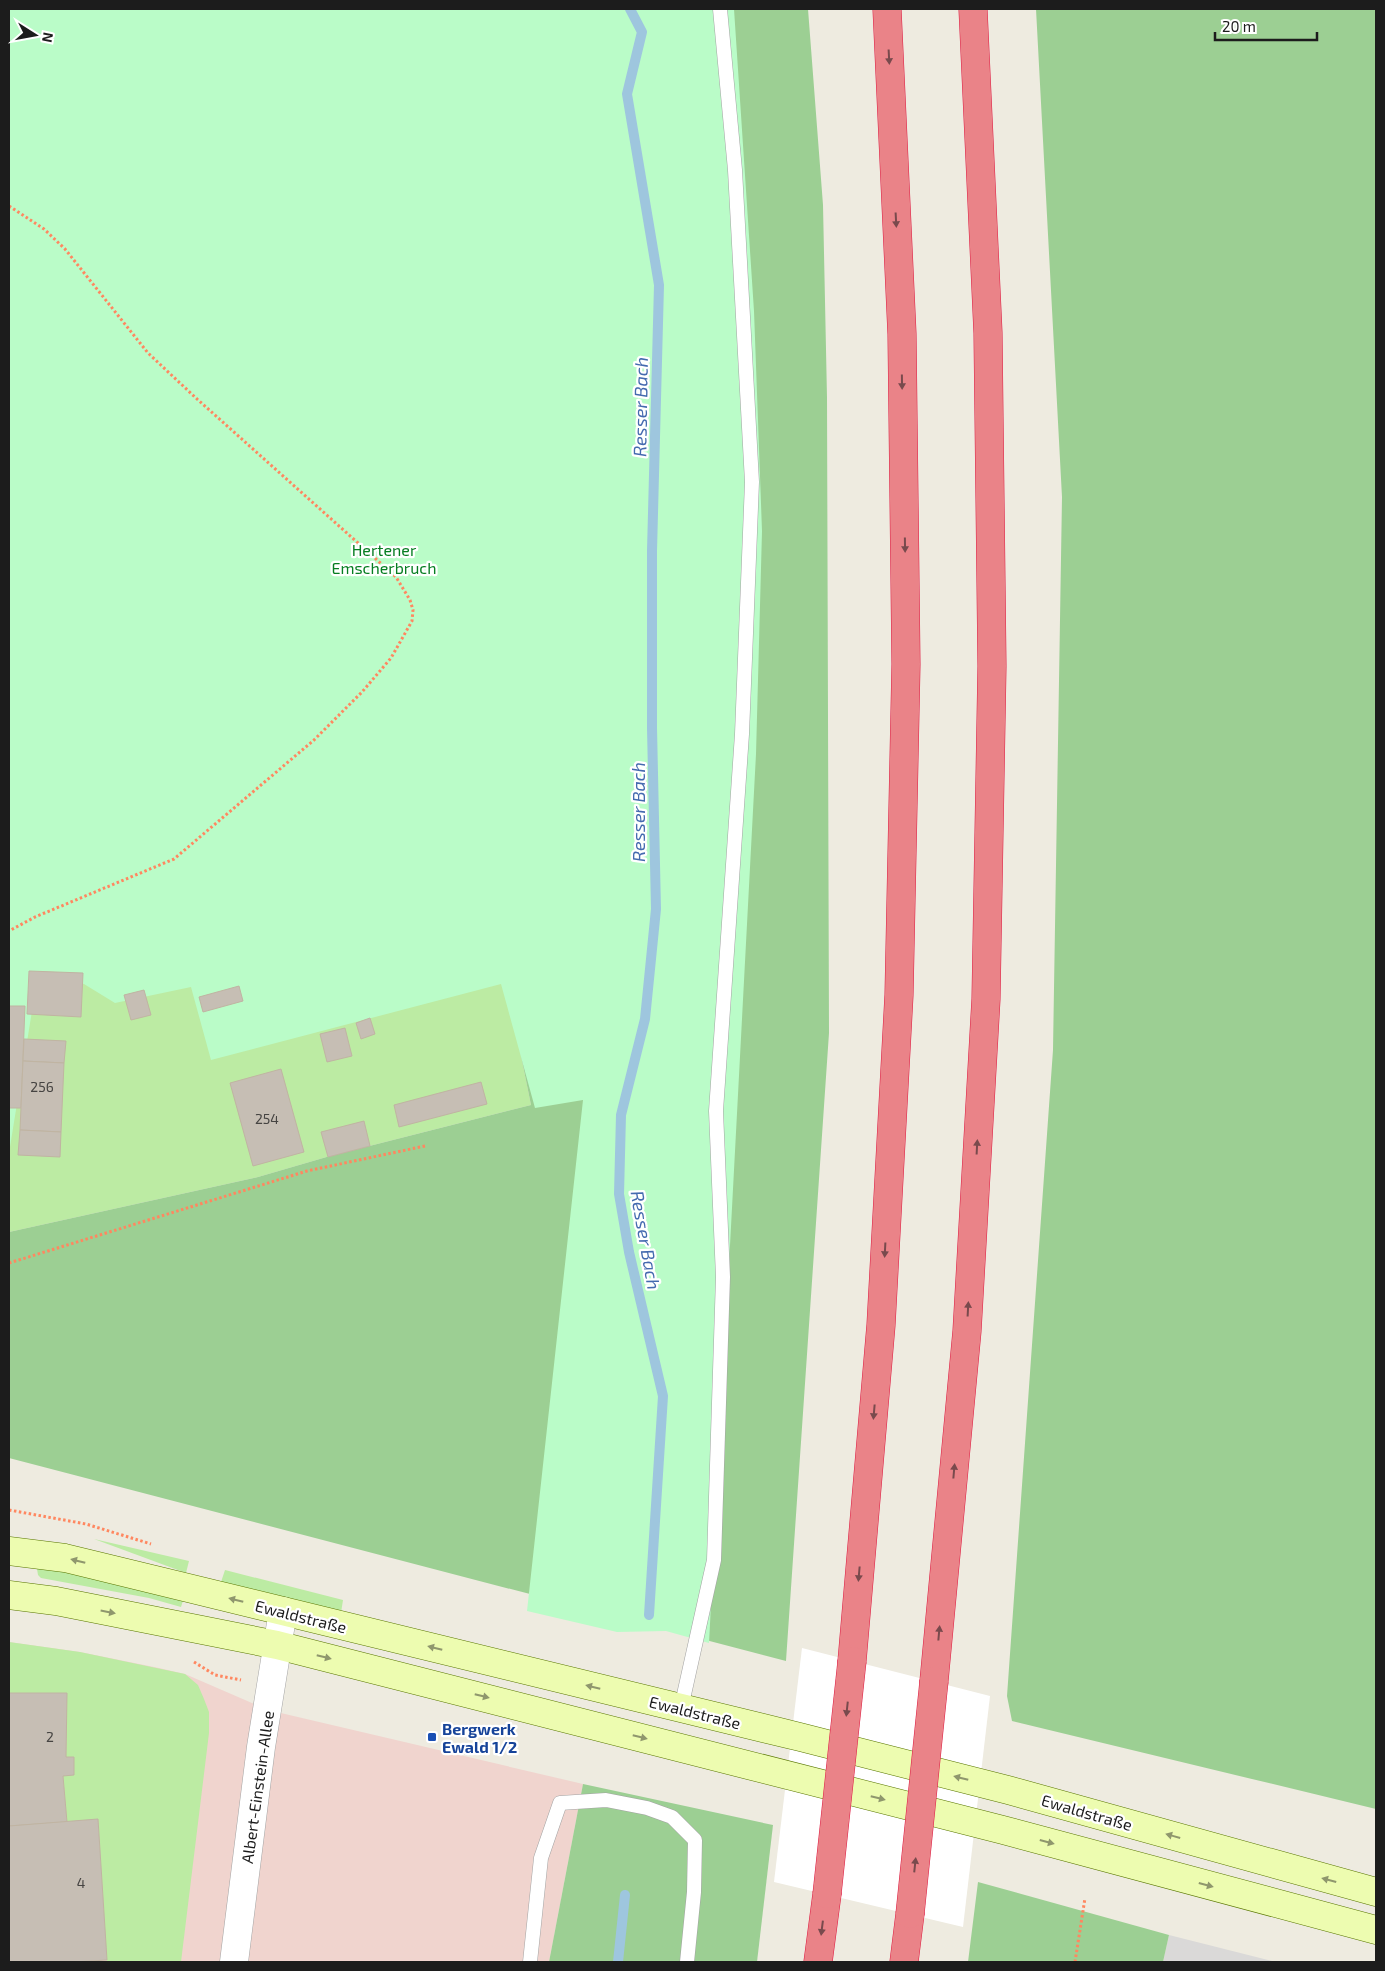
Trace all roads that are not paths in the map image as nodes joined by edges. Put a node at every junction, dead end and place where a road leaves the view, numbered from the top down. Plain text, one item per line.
1 (720, 9) edge
2 (887, 9) edge
3 (973, 9) edge
4 (9, 1551) edge
5 (9, 1595) edge
6 (283, 1611) junction
7 (277, 1645) junction
8 (681, 1708) junction
9 (1376, 1892) edge
10 (1376, 1930) edge
11 (234, 1962) edge
12 (530, 1962) edge
13 (687, 1962) edge
14 (818, 1962) edge
15 (904, 1962) edge

1 - 8 lane
2 -> 14 highway, bridge
15 -> 3 highway, bridge
6 -> 4 main road, Ewaldstraße
5 -> 7 main road
6 - 7 street, Albert-Einstein-Allee
8 -> 6 main road, Ewaldstraße
7 -> 10 main road
7 - 11 street, Albert-Einstein-Allee
9 -> 8 main road, Ewaldstraße
12 - 13 lane

